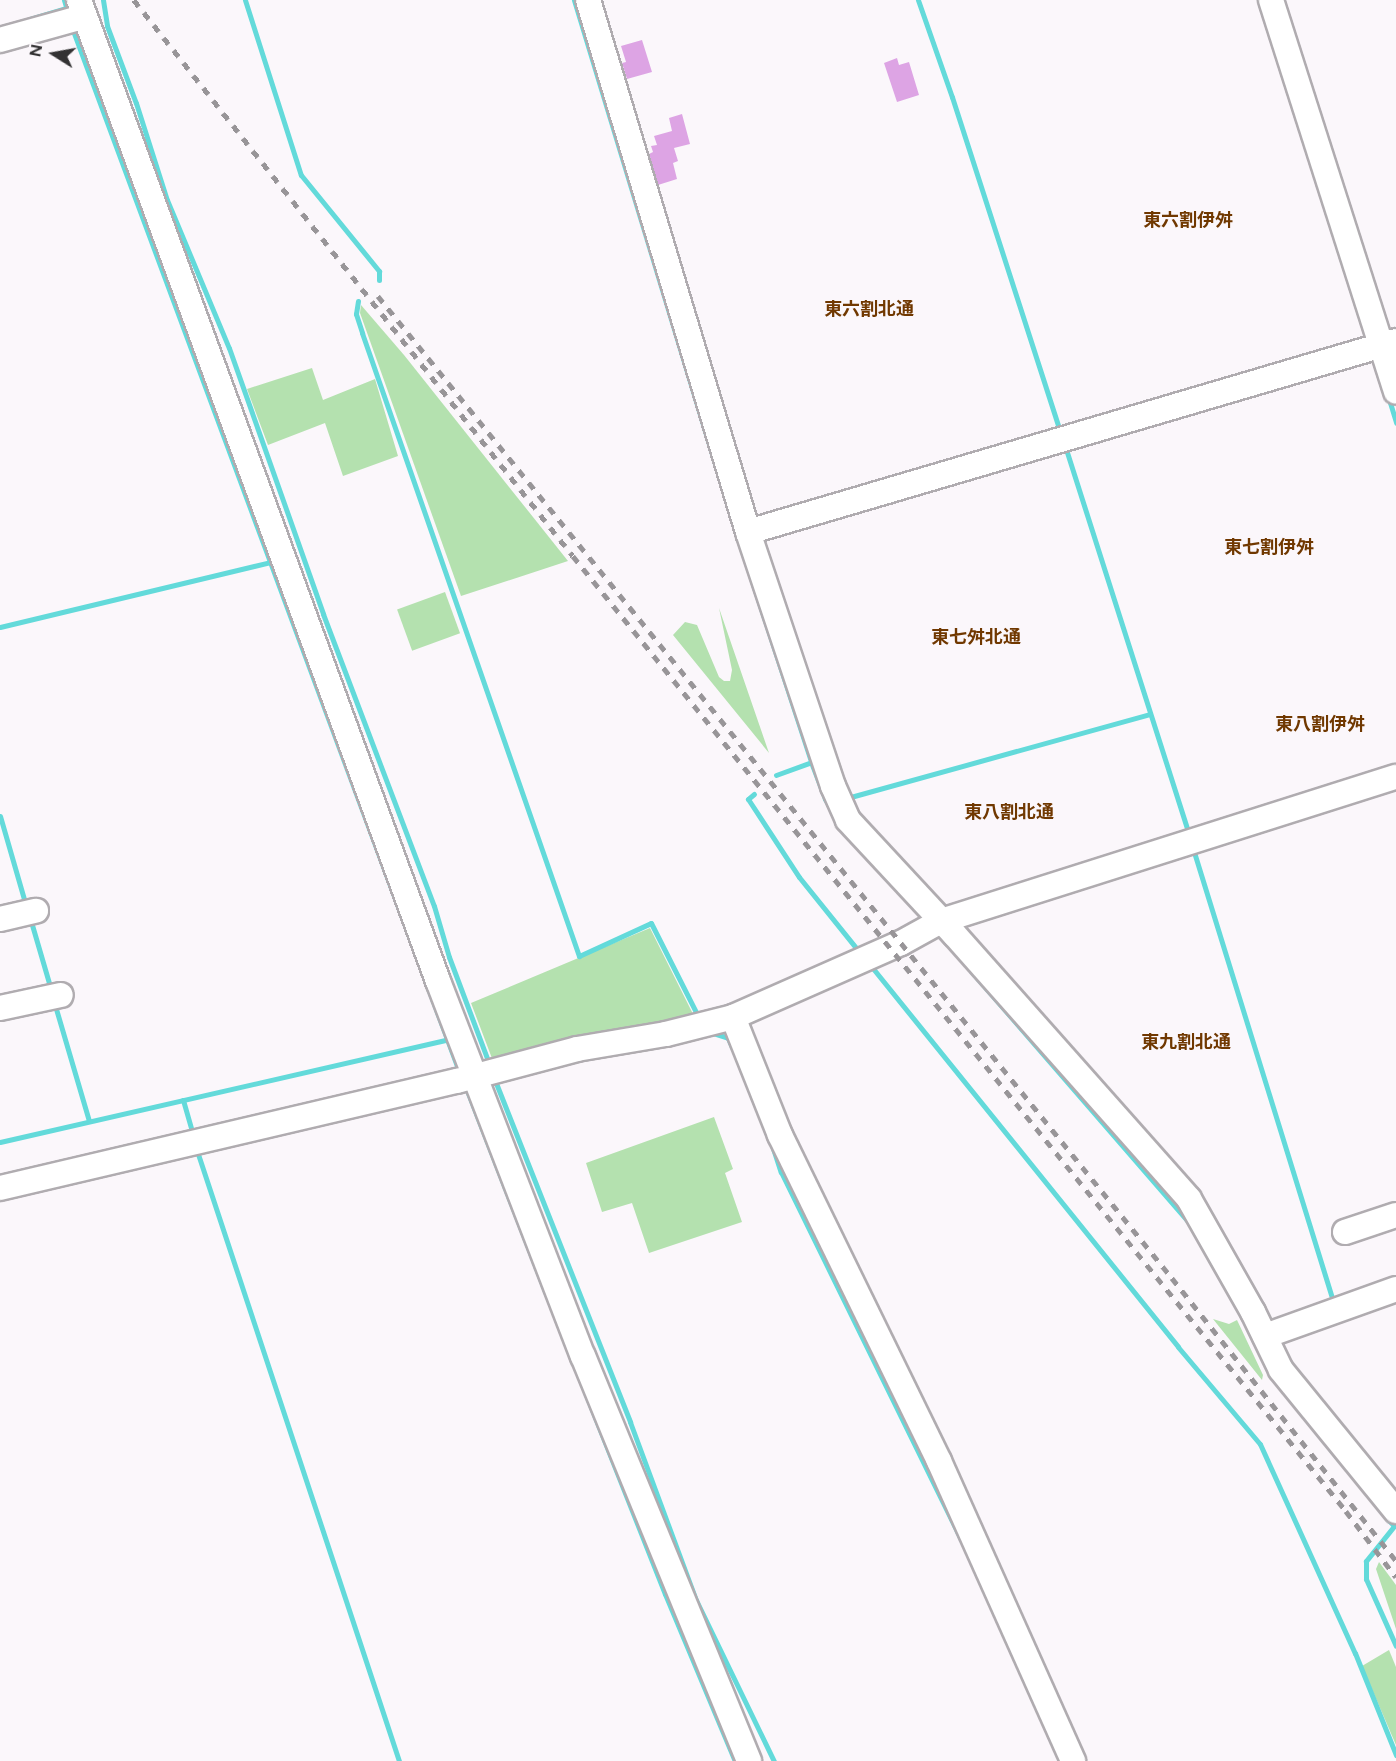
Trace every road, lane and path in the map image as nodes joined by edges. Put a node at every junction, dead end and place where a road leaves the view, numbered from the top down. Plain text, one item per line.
1 (588, 0) edge
2 (1272, 0) edge
3 (76, 14) edge
4 (0, 40) edge
5 (1380, 345) edge
6 (1396, 392) edge
7 (748, 532) junction
8 (1396, 777) edge
9 (31, 912) dead end
10 (0, 919) edge
11 (934, 925) junction
12 (55, 996) dead end
13 (0, 1008) edge
14 (733, 1017) junction
15 (476, 1075) junction
16 (0, 1188) edge
17 (1396, 1215) edge
18 (1345, 1232) dead end
19 (1396, 1289) edge
20 (1261, 1329) junction
21 (1396, 1511) edge
22 (749, 1761) edge
23 (1073, 1761) edge

1 - 7 street
2 - 5 street
3 - 4 street
3 - 15 street
5 - 6 street
5 - 7 street
7 - 11 street
8 - 11 street
9 - 10 street
11 - 14 street
11 - 20 street
12 - 13 street
14 - 15 street
14 - 23 street
15 - 16 street
15 - 22 street
17 - 18 street
19 - 20 street
20 - 21 street

